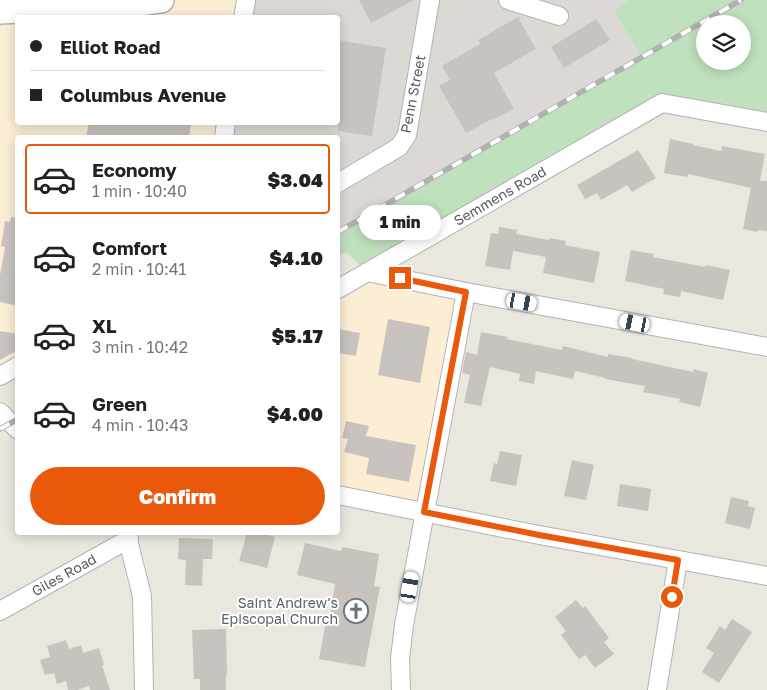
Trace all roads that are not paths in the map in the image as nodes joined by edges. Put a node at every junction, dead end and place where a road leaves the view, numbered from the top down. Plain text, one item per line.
1 (160, 0) edge
2 (246, 0) edge
3 (430, 0) edge
4 (508, 0) edge
5 (21, 15) edge
6 (244, 15) edge
7 (15, 16) edge
8 (559, 16) dead end
9 (1, 17) edge
10 (767, 122) edge
11 (340, 182) edge
12 (367, 272) junction
13 (340, 288) edge
14 (466, 292) junction
15 (767, 348) edge
16 (15, 368) edge
17 (0, 376) edge
18 (0, 412) edge
19 (15, 427) edge
20 (340, 495) edge
21 (424, 512) junction
22 (128, 536) edge
23 (678, 560) junction
24 (767, 576) edge
25 (0, 611) edge
26 (144, 690) edge
27 (401, 690) edge
28 (657, 690) edge

1 - 5 main road
2 - 6 street
3 - 11 street, Penn Street
4 - 8 street
7 - 9 main road
10 - 12 street, Semmens Road
12 - 13 street, Semmens Road
12 - 14 street
14 - 15 street
14 - 21 street
16 - 17 street
18 - 19 street
20 - 21 street
21 - 23 street
21 - 27 street
22 - 25 street, Giles Road
22 - 26 street
23 - 24 street
23 - 28 street

